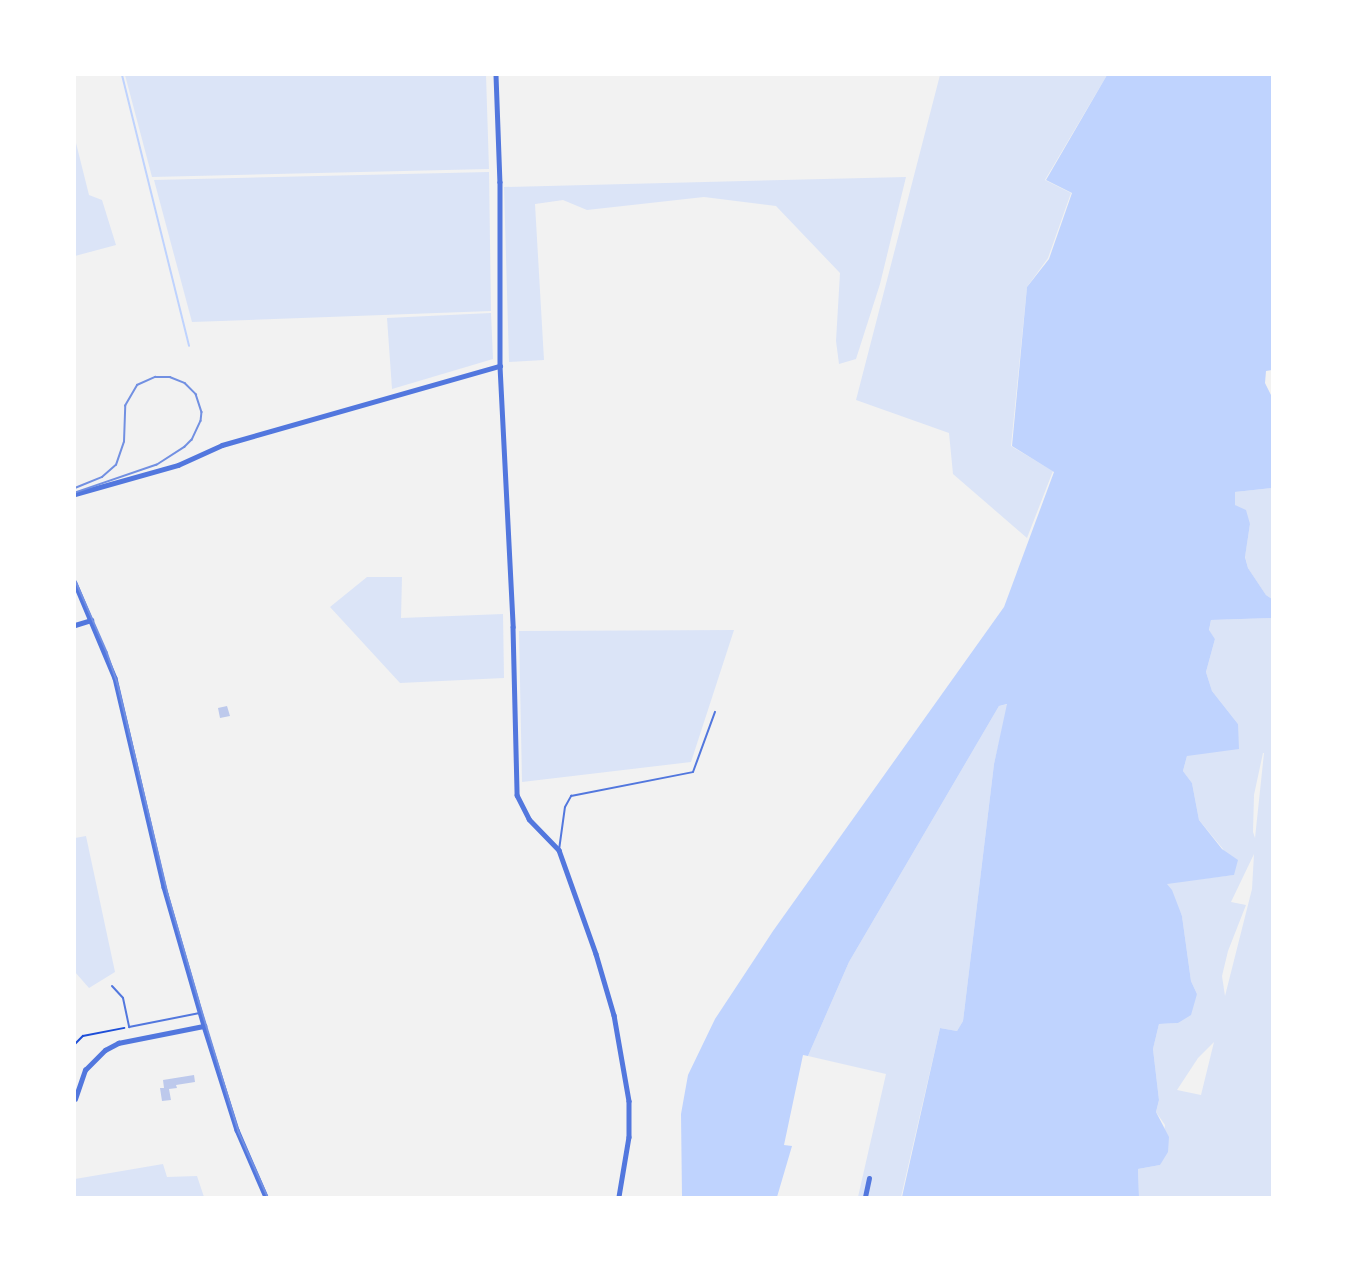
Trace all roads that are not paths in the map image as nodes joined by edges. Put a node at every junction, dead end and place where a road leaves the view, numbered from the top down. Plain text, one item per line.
1 (496, 75) edge
2 (500, 366) junction
3 (75, 494) edge
4 (75, 583) edge
5 (91, 620) junction
6 (75, 625) edge
7 (714, 712) dead end
8 (559, 850) junction
9 (112, 986) dead end
10 (200, 1013) junction
11 (204, 1026) junction
12 (75, 1099) edge
13 (869, 1179) dead end
14 (266, 1197) edge
15 (619, 1197) edge
16 (865, 1197) edge

1 - 2 street
2 - 3 street
2 - 8 street
4 - 5 street
5 - 6 street
5 - 10 street
7 - 8 lane
8 - 15 street
9 - 10 lane
10 - 11 street
11 - 12 street
11 - 14 street
13 - 16 street

